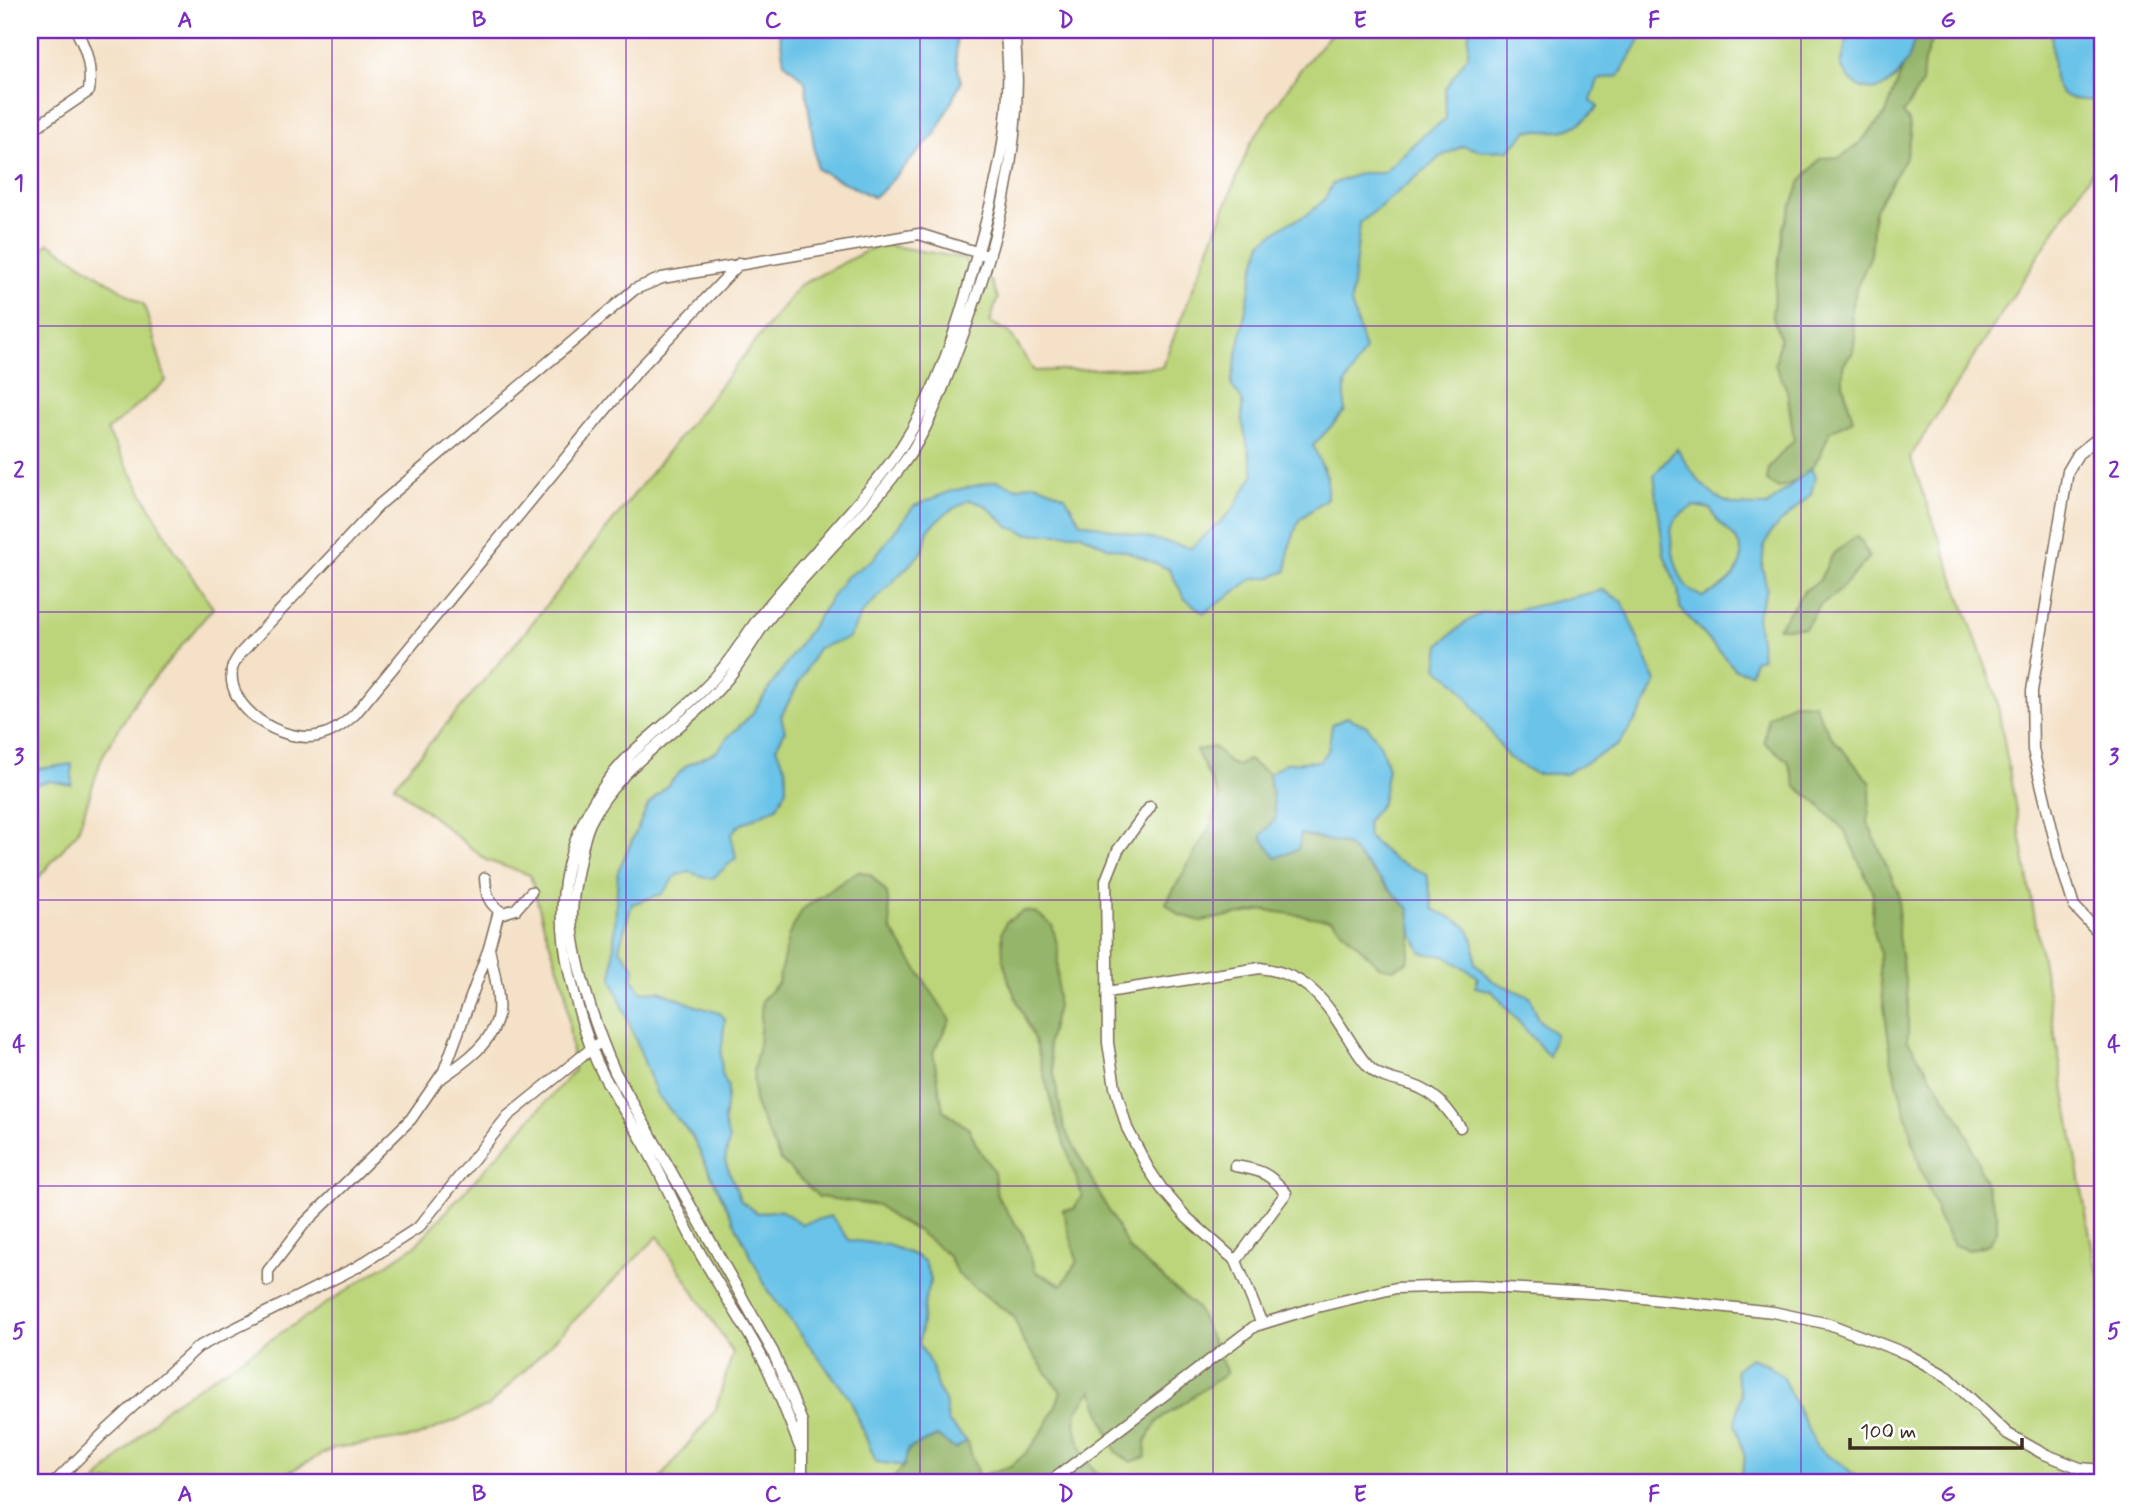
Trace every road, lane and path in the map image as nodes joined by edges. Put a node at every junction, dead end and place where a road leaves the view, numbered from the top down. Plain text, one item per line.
1 (76, 30) edge
2 (1005, 30) edge
3 (1014, 30) edge
4 (30, 131) edge
5 (984, 254) junction
6 (740, 263) junction
7 (2103, 434) edge
8 (1150, 807) dead end
9 (485, 878) dead end
10 (531, 892) dead end
11 (499, 911) junction
12 (2103, 937) edge
13 (489, 948) junction
14 (1107, 992) junction
15 (596, 1045) junction
16 (439, 1080) junction
17 (1460, 1127) dead end
18 (1235, 1167) dead end
19 (1236, 1261) junction
20 (268, 1281) dead end
21 (1262, 1324) junction
22 (2103, 1471) edge
23 (55, 1482) edge
24 (802, 1482) edge
25 (1050, 1482) edge

1 - 4 street
2 - 5 street
3 - 5 street
5 - 6 street
5 - 15 street
6 - 6 street
7 - 12 street
8 - 14 street
9 - 11 street
10 - 11 street
11 - 13 street
13 - 16 street
13 - 16 street
14 - 17 street
14 - 19 street
15 - 23 street
15 - 24 street
16 - 20 street
18 - 19 street
19 - 21 street
21 - 22 street
21 - 25 street

